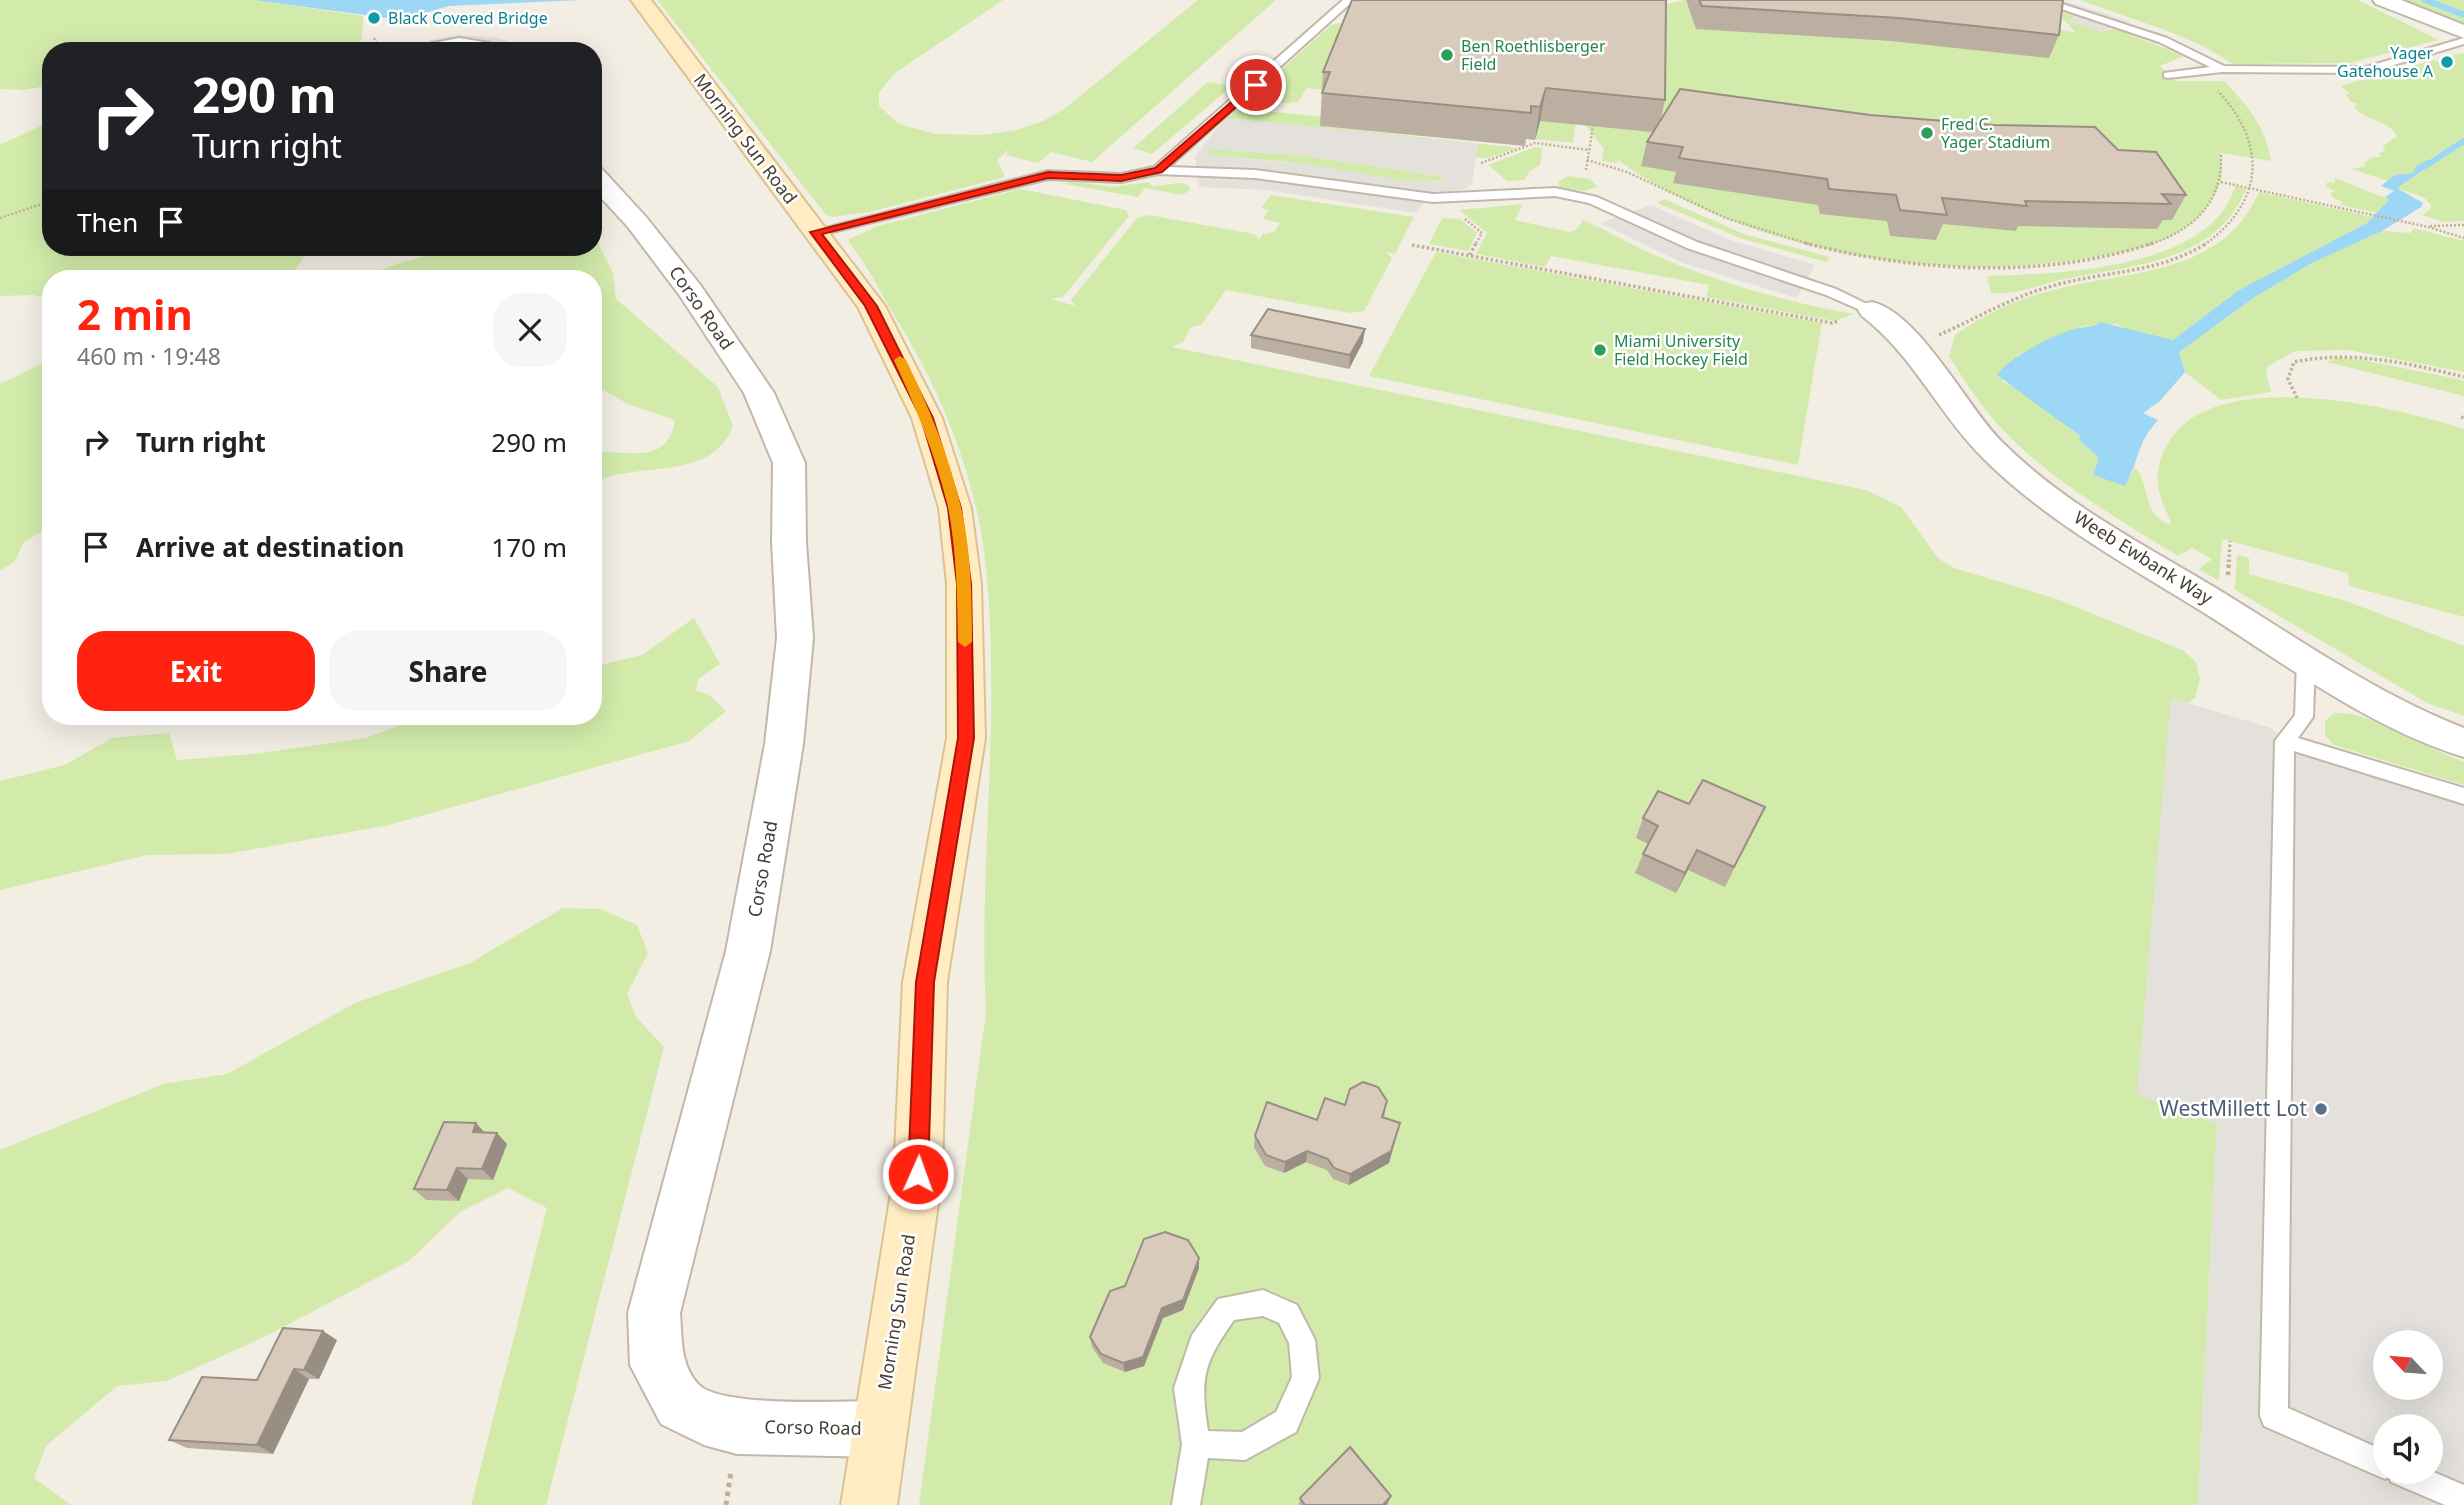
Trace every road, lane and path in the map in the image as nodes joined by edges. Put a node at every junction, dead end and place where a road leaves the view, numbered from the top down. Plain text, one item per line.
1 (1349, 0) edge
2 (2040, 0) edge
3 (2383, 0) edge
4 (642, 2) edge
5 (2464, 33) edge
6 (374, 38) dead end
7 (2464, 41) edge
8 (376, 42) edge
9 (2222, 69) junction
10 (2196, 72) junction
11 (2168, 75) dead end
12 (1593, 126) edge
13 (1589, 150) junction
14 (2221, 152) dead end
15 (1587, 160) junction
16 (1481, 163) dead end
17 (1158, 170) junction
18 (1586, 170) dead end
19 (2221, 182) junction
20 (602, 184) edge
21 (2253, 189) junction
22 (42, 204) edge
23 (1459, 217) dead end
24 (0, 218) edge
25 (2464, 225) edge
26 (2428, 227) junction
27 (816, 232) junction
28 (2464, 238) edge
29 (1412, 245) dead end
30 (1470, 255) junction
31 (1872, 310) junction
32 (1913, 346) junction
33 (2464, 377) edge
34 (2297, 398) dead end
35 (2306, 661) junction
36 (2285, 741) junction
37 (2464, 743) edge
38 (2464, 796) edge
39 (879, 1429) junction
40 (1196, 1444) junction
41 (2373, 1460) edge
42 (2429, 1484) edge
43 (2464, 1499) edge
44 (869, 1505) edge
45 (1186, 1505) edge

1 - 17 lane
2 - 9 lane
3 - 5 street
4 - 27 main road, Morning Sun Road
6 - 8 path
7 - 9 lane
9 - 10 lane
10 - 11 lane
10 - 21 path
12 - 13 path
13 - 15 path
13 - 16 path
14 - 19 path
15 - 18 path
15 - 19 path
17 - 27 lane
17 - 31 lane
19 - 21 path
20 - 39 street, Corso Road
21 - 26 path
21 - 32 path
22 - 24 path
23 - 30 path
25 - 26 path
26 - 28 path
27 - 39 main road, Morning Sun Road
29 - 30 path
30 - 31 path
31 - 32 street, Weeb Ewbank Way
32 - 35 street, Weeb Ewbank Way
33 - 34 path
35 - 36 lane
35 - 37 street, Weeb Ewbank Way
36 - 38 lane
36 - 41 lane
39 - 44 main road, Morning Sun Road
40 - 40 lane
40 - 45 lane
42 - 43 lane

